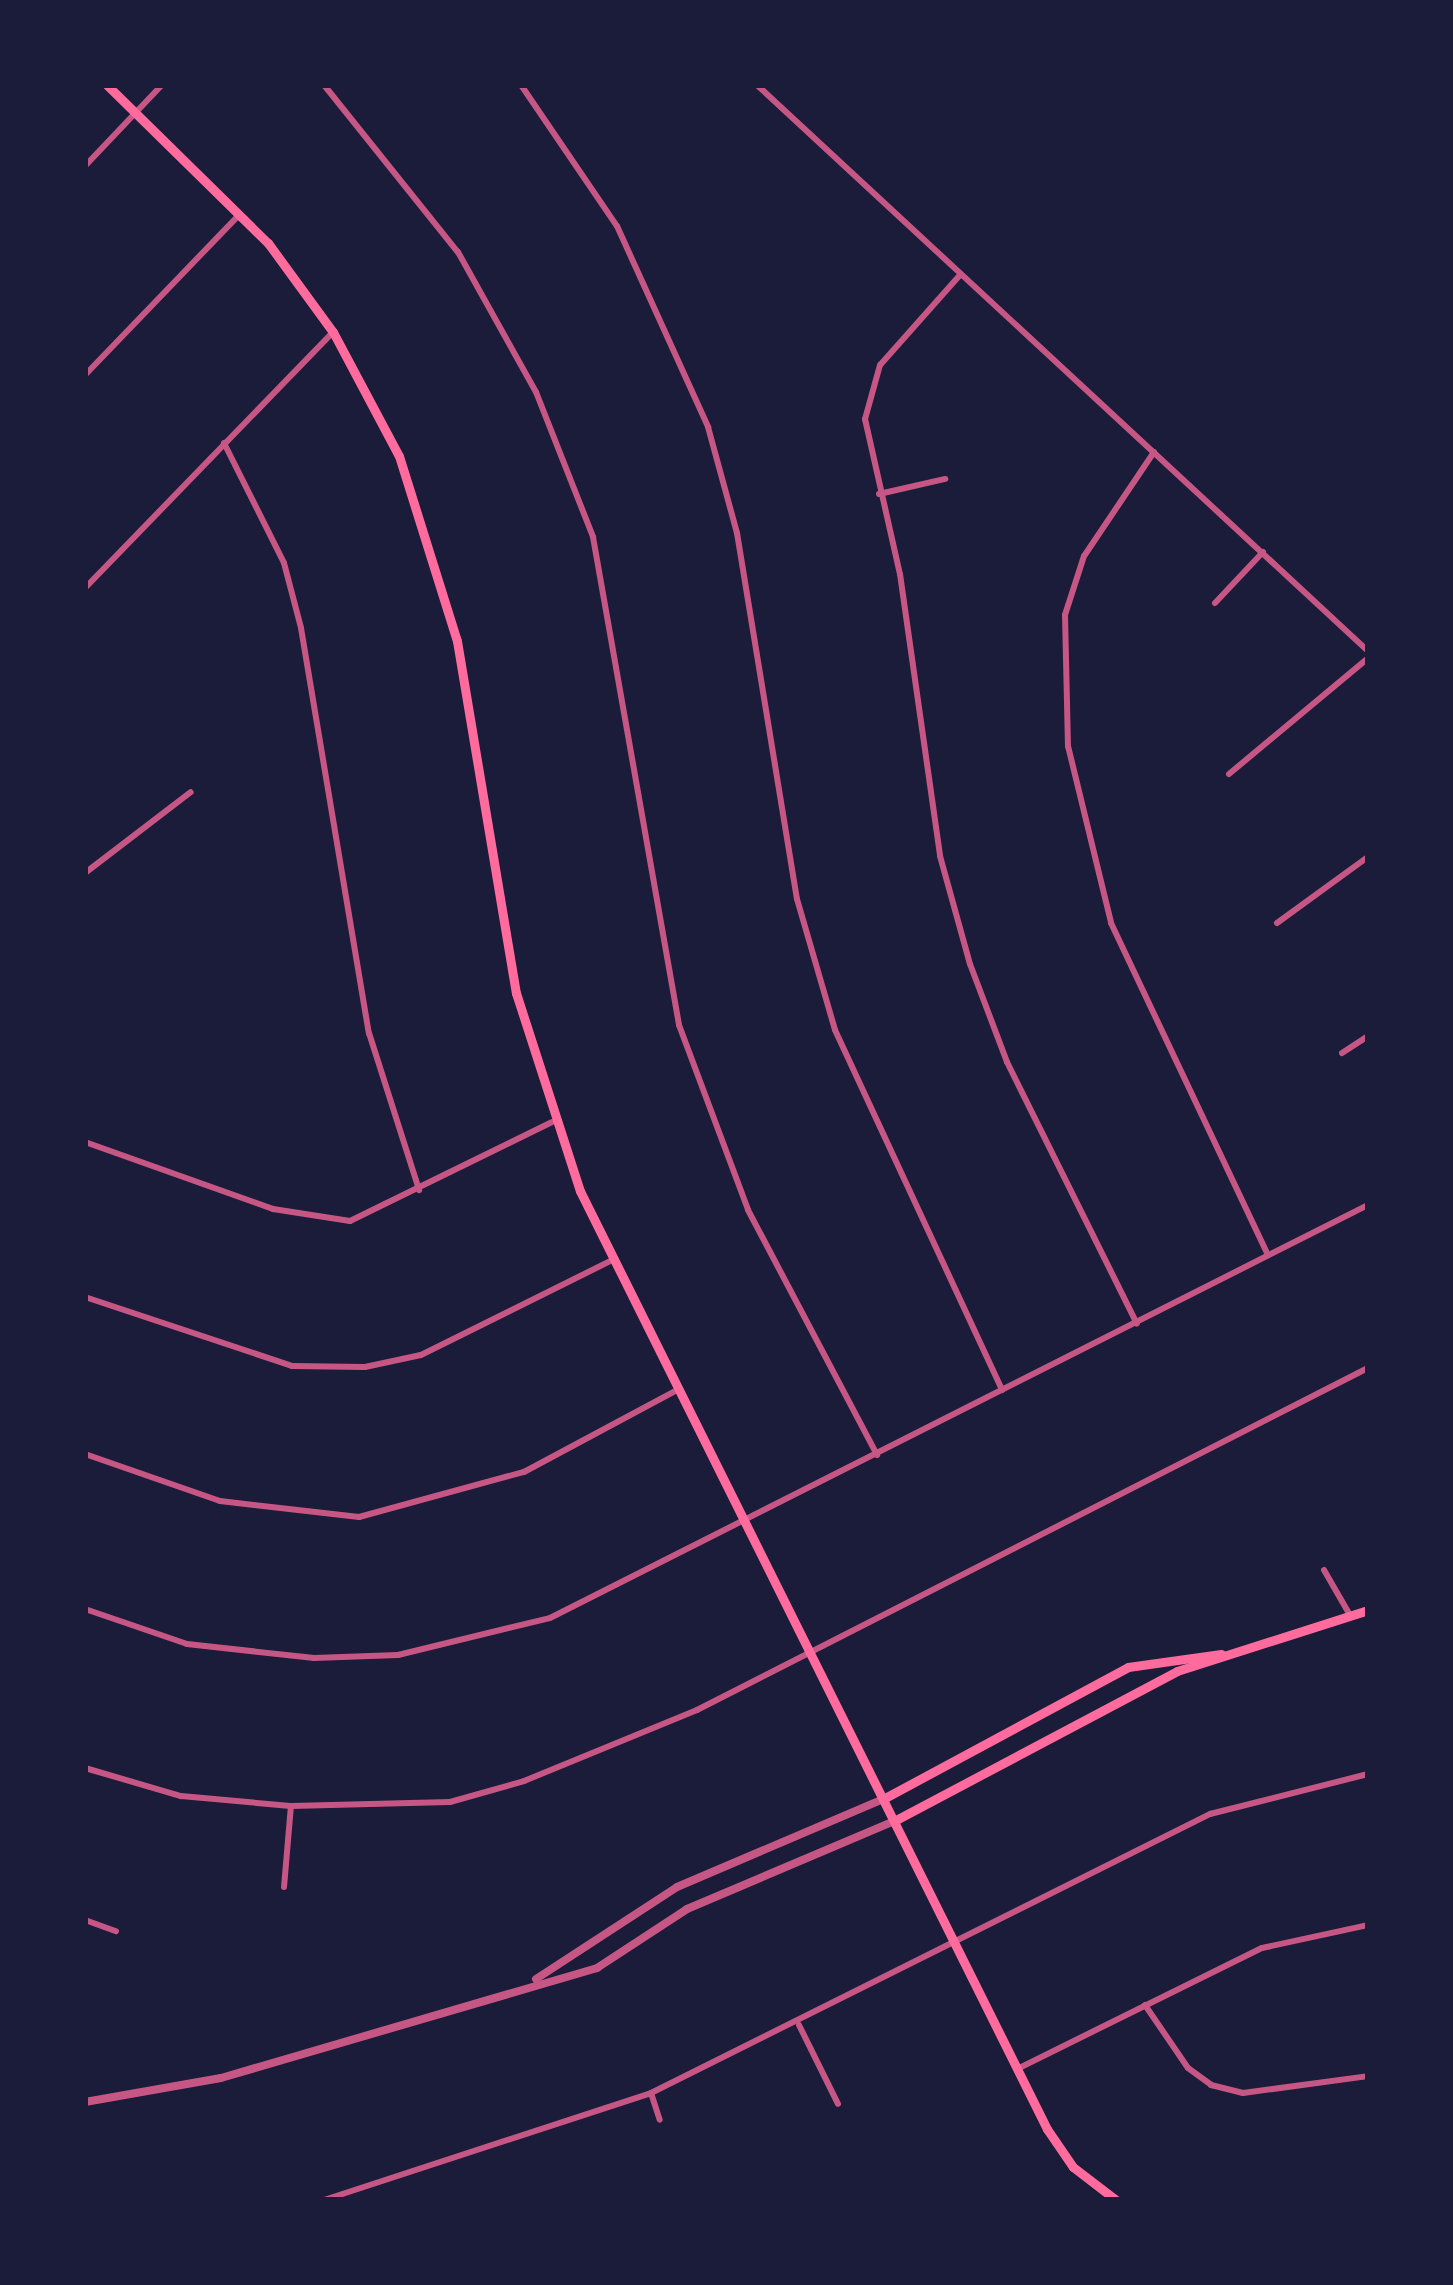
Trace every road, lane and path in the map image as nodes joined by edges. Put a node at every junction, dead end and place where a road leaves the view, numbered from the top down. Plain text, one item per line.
1 (107, 85) edge
2 (162, 85) edge
3 (324, 85) edge
4 (521, 85) edge
5 (757, 85) edge
6 (136, 112) junction
7 (85, 166) edge
8 (240, 213) junction
9 (960, 275) junction
10 (333, 332) junction
11 (85, 375) edge
12 (224, 443) junction
13 (1154, 452) junction
14 (945, 479) dead end
15 (879, 494) junction
16 (1263, 552) junction
17 (85, 588) edge
18 (1215, 603) dead end
19 (1368, 654) edge
20 (1229, 774) dead end
21 (191, 792) dead end
22 (1368, 857) edge
23 (85, 873) edge
24 (1277, 924) dead end
25 (1368, 1036) edge
26 (1342, 1052) dead end
27 (552, 1122) junction
28 (85, 1142) edge
29 (419, 1190) junction
30 (1368, 1205) edge
31 (1268, 1255) junction
32 (610, 1261) junction
33 (85, 1298) edge
34 (1138, 1324) junction
35 (1368, 1368) edge
36 (677, 1390) junction
37 (1002, 1390) junction
38 (85, 1454) edge
39 (877, 1454) junction
40 (742, 1522) junction
41 (1324, 1570) dead end
42 (85, 1608) edge
43 (1368, 1610) edge
44 (1352, 1618) junction
45 (1234, 1653) junction
46 (806, 1654) junction
47 (85, 1768) edge
48 (1368, 1774) edge
49 (883, 1798) junction
50 (291, 1806) junction
51 (894, 1821) junction
52 (284, 1886) dead end
53 (85, 1920) edge
54 (1368, 1924) edge
55 (116, 1931) dead end
56 (952, 1940) junction
57 (532, 1982) junction
58 (1145, 2005) junction
59 (799, 2025) junction
60 (1016, 2069) junction
61 (1368, 2076) edge
62 (652, 2093) junction
63 (85, 2102) edge
64 (838, 2104) dead end
65 (660, 2120) dead end
66 (324, 2200) edge
67 (1116, 2200) edge

1 - 6 main road
2 - 6 street
3 - 39 street
4 - 37 street
5 - 9 street
6 - 7 street
6 - 8 main road
8 - 10 main road
8 - 11 street
9 - 13 street
9 - 15 street
10 - 12 street
10 - 27 main road
12 - 17 street
12 - 29 street
13 - 16 street
13 - 31 street
14 - 15 street
15 - 34 street
16 - 18 street
16 - 19 street
19 - 20 street
21 - 23 street
22 - 24 street
25 - 26 street
27 - 29 street
27 - 32 main road
28 - 29 street
30 - 31 street
31 - 34 street
32 - 33 street
32 - 36 main road
34 - 37 street
35 - 46 street
36 - 38 street
36 - 40 main road
37 - 39 street
39 - 40 street
40 - 42 street
40 - 46 main road
41 - 44 street
43 - 44 main road
44 - 45 main road
45 - 49 main road
45 - 51 main road
46 - 49 main road
46 - 50 street
47 - 50 street
48 - 56 street
49 - 51 main road
49 - 57 street
50 - 52 street
51 - 56 main road
51 - 57 street
53 - 55 street
54 - 58 street
56 - 59 street
56 - 60 main road
57 - 63 street
58 - 60 street
58 - 61 street
59 - 62 street
59 - 64 street
60 - 67 main road
62 - 65 street
62 - 66 street

